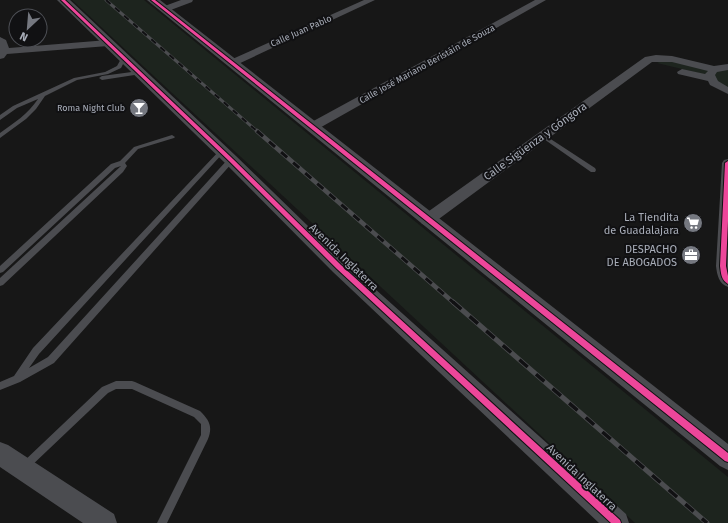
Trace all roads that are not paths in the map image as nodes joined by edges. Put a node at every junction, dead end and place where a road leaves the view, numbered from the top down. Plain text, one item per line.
1 (63, 0) edge
2 (189, 0) edge
3 (371, 0) edge
4 (542, 0) edge
5 (159, 5) edge
6 (0, 40) edge
7 (108, 43) junction
8 (2, 54) edge
9 (124, 58) junction
10 (232, 63) junction
11 (728, 67) edge
12 (139, 73) junction
13 (712, 74) junction
14 (62, 85) junction
15 (728, 91) edge
16 (43, 96) junction
17 (0, 118) edge
18 (312, 127) junction
19 (0, 136) edge
20 (543, 136) junction
21 (172, 137) dead end
22 (227, 156) junction
23 (122, 163) junction
24 (728, 164) edge
25 (593, 170) dead end
26 (427, 220) junction
27 (726, 229) edge
28 (0, 270) edge
29 (728, 280) edge
30 (0, 283) edge
31 (17, 379) junction
32 (0, 386) edge
33 (701, 437) junction
34 (0, 453) edge
35 (728, 458) edge
36 (22, 468) junction
37 (728, 470) edge
38 (615, 520) edge
39 (106, 523) edge
40 (162, 523) edge

1 - 7 street, Avenida Inglaterra
2 - 5 street
3 - 10 street, Calle Juan Pablo
4 - 18 street, Calle José Mariano Beristáin de Souza
5 - 10 street
6 - 8 street
7 - 8 street
7 - 9 street, Avenida Inglaterra
9 - 12 street, Avenida Inglaterra
9 - 14 lane
10 - 18 street
11 - 13 street
12 - 14 lane
12 - 22 street, Avenida Inglaterra
13 - 15 street
13 - 20 street, Calle Sigüenza y Góngora
14 - 16 lane
16 - 17 lane
16 - 19 lane
18 - 26 street
20 - 25 lane
20 - 26 street, Calle Sigüenza y Góngora
21 - 23 lane
22 - 31 lane
22 - 31 lane
22 - 38 street, Avenida Inglaterra
23 - 28 lane
23 - 30 lane
24 - 27 street
26 - 33 street
27 - 29 street
31 - 32 lane
33 - 35 street
33 - 37 street
34 - 36 street
36 - 39 street
36 - 40 lane

